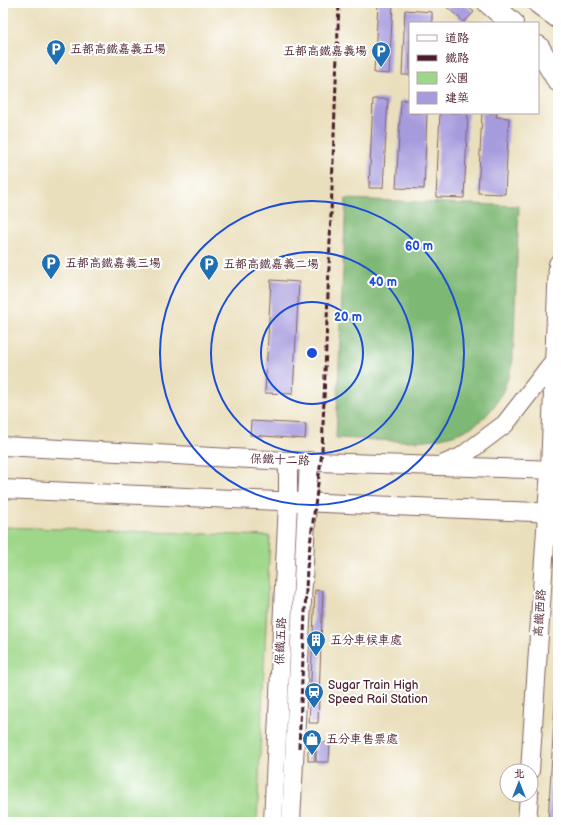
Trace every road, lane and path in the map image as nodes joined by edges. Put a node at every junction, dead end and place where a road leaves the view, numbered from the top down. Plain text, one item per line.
1 (489, 3) edge
2 (539, 3) edge
3 (558, 17) edge
4 (511, 22) edge
5 (539, 49) edge
6 (558, 80) edge
7 (558, 264) edge
8 (554, 361) junction
9 (3, 446) edge
10 (288, 461) junction
11 (309, 461) junction
12 (443, 465) junction
13 (554, 469) edge
14 (3, 489) edge
15 (288, 502) junction
16 (306, 503) junction
17 (552, 513) edge
18 (531, 763) edge
19 (528, 803) edge
20 (273, 822) edge
21 (291, 822) edge
22 (527, 822) edge

1 - 4 street
2 - 3 street
5 - 6 street
7 - 8 street, 高鐵西路
8 - 12 street
8 - 13 street, 高鐵西路
9 - 10 street, 保鐵十二路
10 - 11 street, 保鐵十二路
10 - 15 street, 保鐵五路
11 - 12 street, 保鐵十二路
11 - 16 street, 保鐵五路
12 - 13 street, 保鐵十二路
13 - 17 street, 高鐵西路
14 - 15 street
15 - 16 street
15 - 20 street, 保鐵五路
16 - 17 street
16 - 21 street, 保鐵五路
17 - 18 street, 高鐵西路
19 - 22 street

